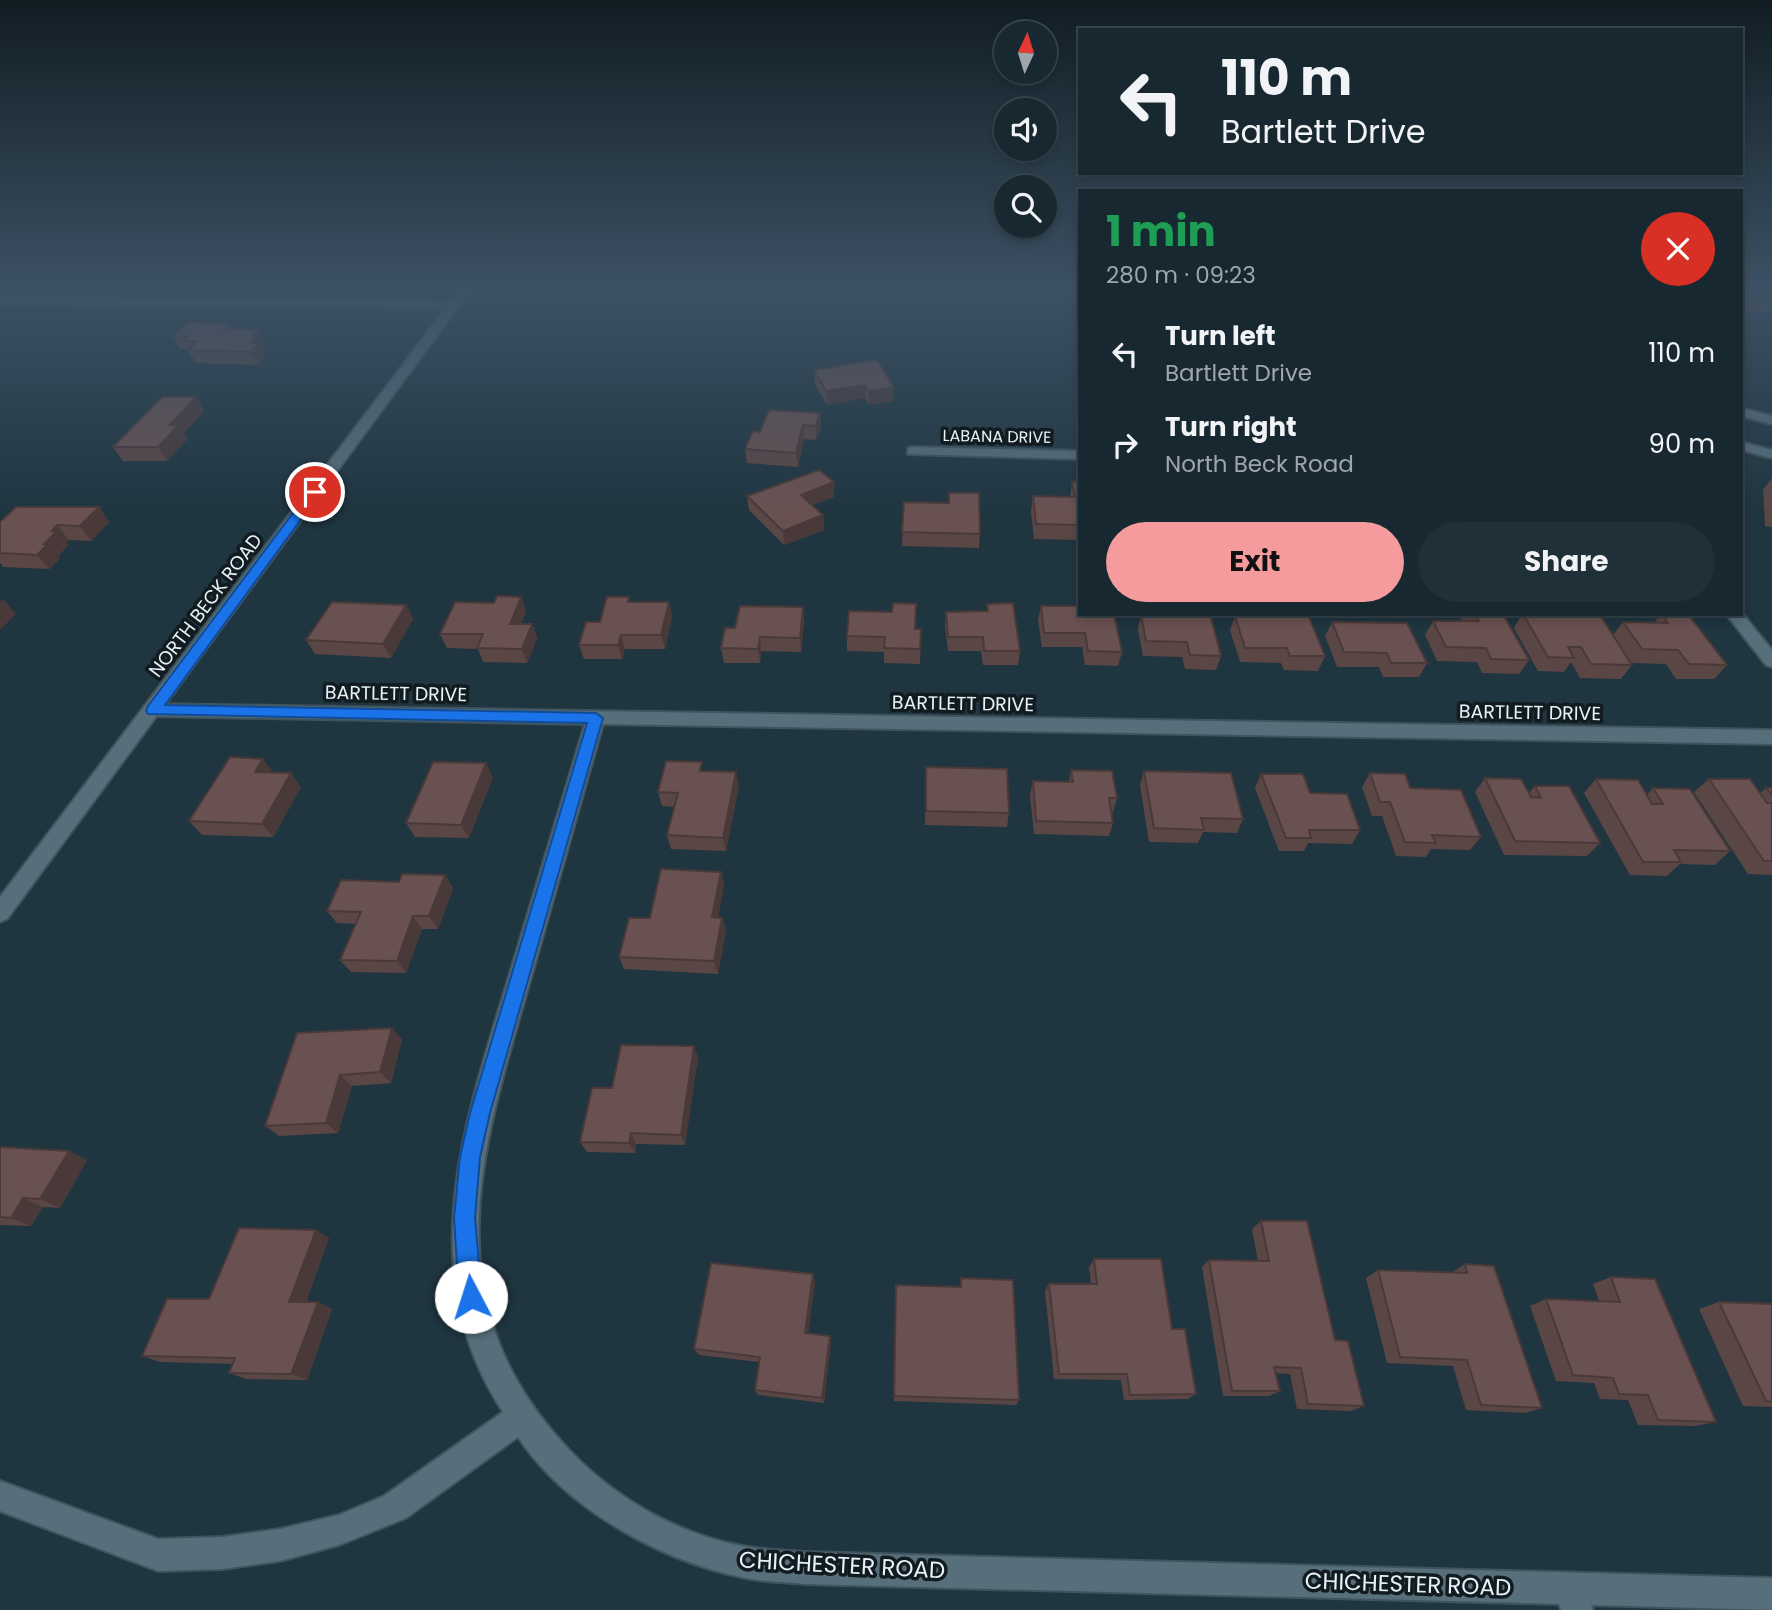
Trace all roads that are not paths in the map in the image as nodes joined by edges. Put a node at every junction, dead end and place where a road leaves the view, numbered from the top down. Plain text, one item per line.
1 (411, 363) edge
2 (1743, 413) edge
3 (1772, 420) edge
4 (1743, 447) edge
5 (913, 451) dead end
6 (1772, 454) edge
7 (1078, 455) edge
8 (1736, 616) edge
9 (1772, 661) edge
10 (153, 710) junction
11 (596, 718) junction
12 (1772, 737) edge
13 (0, 913) edge
14 (521, 1417) junction
15 (0, 1496) edge
16 (1772, 1594) edge
17 (1573, 1599) edge

1 - 10 street, NORTH BECK ROAD
2 - 3 street
4 - 6 street
5 - 7 street, LABANA DRIVE
8 - 9 street
10 - 11 street, BARTLETT DRIVE
10 - 13 street, NORTH BECK ROAD
11 - 12 street, BARTLETT DRIVE
11 - 14 street, CHICHESTER ROAD
14 - 15 street
14 - 17 street, CHICHESTER ROAD
16 - 17 street, CHICHESTER ROAD

